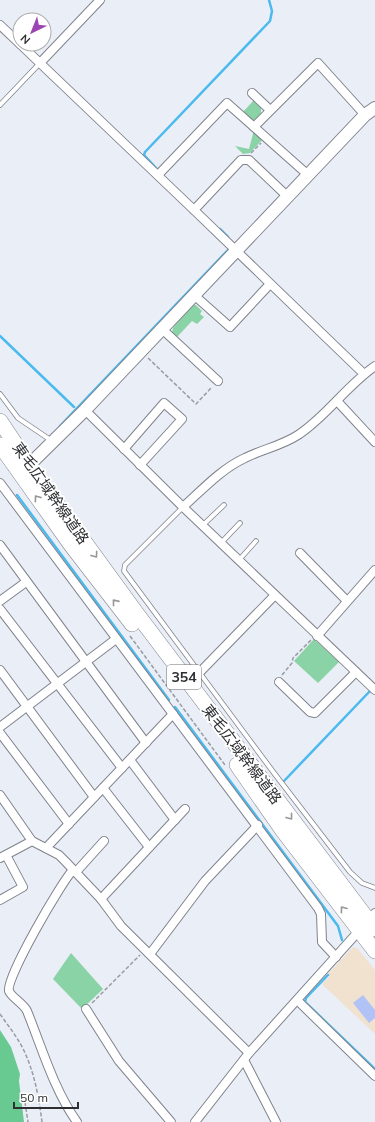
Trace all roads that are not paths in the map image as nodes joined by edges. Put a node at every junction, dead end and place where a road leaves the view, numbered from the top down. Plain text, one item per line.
1 (100, 0) edge
2 (0, 25) edge
3 (12, 36) edge
4 (28, 52) edge
5 (40, 63) junction
6 (252, 93) dead end
7 (0, 105) edge
8 (375, 108) edge
9 (270, 110) junction
10 (365, 115) junction
11 (254, 126) junction
12 (307, 174) junction
13 (158, 175) junction
14 (287, 196) junction
15 (194, 210) junction
16 (235, 250) junction
17 (270, 284) junction
18 (194, 295) junction
19 (162, 329) junction
20 (375, 366) edge
21 (364, 374) junction
22 (218, 381) road end
23 (0, 394) edge
24 (337, 401) junction
25 (86, 410) junction
26 (0, 421) edge
27 (53, 441) junction
28 (375, 442) edge
29 (0, 445) edge
30 (124, 449) junction
31 (140, 466) junction
32 (25, 469) junction
33 (0, 483) edge
34 (3, 493) edge
35 (224, 505) dead end
36 (183, 507) junction
37 (240, 523) dead end
38 (203, 525) junction
39 (256, 541) dead end
40 (221, 543) junction
41 (0, 545) edge
42 (300, 553) dead end
43 (239, 560) junction
44 (375, 570) edge
45 (26, 582) junction
46 (276, 595) junction
47 (0, 601) edge
48 (347, 601) junction
49 (0, 609) edge
50 (317, 636) junction
51 (116, 639) junction
52 (86, 662) junction
53 (0, 670) edge
54 (356, 672) junction
55 (199, 673) junction
56 (279, 682) road end
57 (58, 684) junction
58 (374, 688) edge
59 (27, 707) junction
60 (173, 714) junction
61 (0, 726) edge
62 (0, 733) edge
63 (146, 743) junction
64 (130, 760) junction
65 (122, 768) junction
66 (103, 788) junction
67 (0, 795) edge
68 (94, 798) junction
69 (185, 809) dead end
70 (175, 820) junction
71 (68, 824) junction
72 (258, 825) junction
73 (32, 841) junction
74 (104, 842) dead end
75 (149, 847) junction
76 (46, 848) junction
77 (3, 856) edge
78 (74, 871) junction
79 (375, 888) edge
80 (101, 899) junction
81 (0, 900) edge
82 (369, 923) edge
83 (375, 951) edge
84 (148, 952) junction
85 (336, 957) junction
86 (297, 1000) junction
87 (86, 1009) road end
88 (246, 1056) junction
89 (375, 1076) edge
90 (78, 1122) edge
91 (171, 1122) edge
92 (195, 1122) edge
93 (276, 1122) edge

1 - 5 street
2 - 3 street
4 - 5 street
5 - 7 lane
5 - 13 street
6 - 9 street
8 - 10 street
9 - 10 street
9 - 11 street
10 - 12 street
11 - 12 street
11 - 13 street
12 - 14 street
13 - 15 street
14 - 15 street
14 - 16 street
15 - 16 street
16 - 17 street
16 - 18 street
17 - 18 street
17 - 21 street
18 - 19 street
19 - 22 street
19 - 25 street
20 - 21 street
21 - 24 street
23 - 27 lane
24 - 28 street
24 - 36 street
25 - 27 street
25 - 30 street
26 - 32 highway, 東毛広域幹線道路 / 354
27 - 32 street
29 - 32 highway, 東毛広域幹線道路 / 354
30 - 31 street
30 - 31 street
31 - 36 street
32 - 82 highway, 東毛広域幹線道路 / 354
33 - 34 street
34 - 51 street
35 - 38 lane
36 - 38 street
36 - 55 lane
37 - 40 lane
38 - 40 street
39 - 43 lane
40 - 43 street
41 - 45 street
42 - 48 street
43 - 46 street
44 - 48 street
45 - 47 street
45 - 52 street
46 - 50 street
46 - 55 street
48 - 50 street
49 - 57 street
50 - 54 street
51 - 52 street
51 - 60 street
52 - 57 street
52 - 63 street
53 - 59 street
54 - 56 street
54 - 58 street
55 - 79 lane
57 - 59 street
57 - 65 street
59 - 61 street
59 - 68 street
60 - 63 street
60 - 72 street
62 - 71 street
63 - 64 street
64 - 65 street
64 - 70 street
65 - 66 street
66 - 68 street
66 - 75 street
67 - 73 street
68 - 71 street
69 - 70 street
70 - 75 street
71 - 76 street
72 - 84 street
72 - 85 street
73 - 76 street
73 - 77 street
74 - 78 street
75 - 80 street
76 - 78 street
77 - 81 street
78 - 80 street
78 - 90 street
80 - 84 street
82 - 83 highway, 東毛広域幹線道路 / 354
82 - 85 street
84 - 88 street
85 - 86 street
86 - 88 street
86 - 89 street
87 - 91 street
88 - 92 street
88 - 93 street

